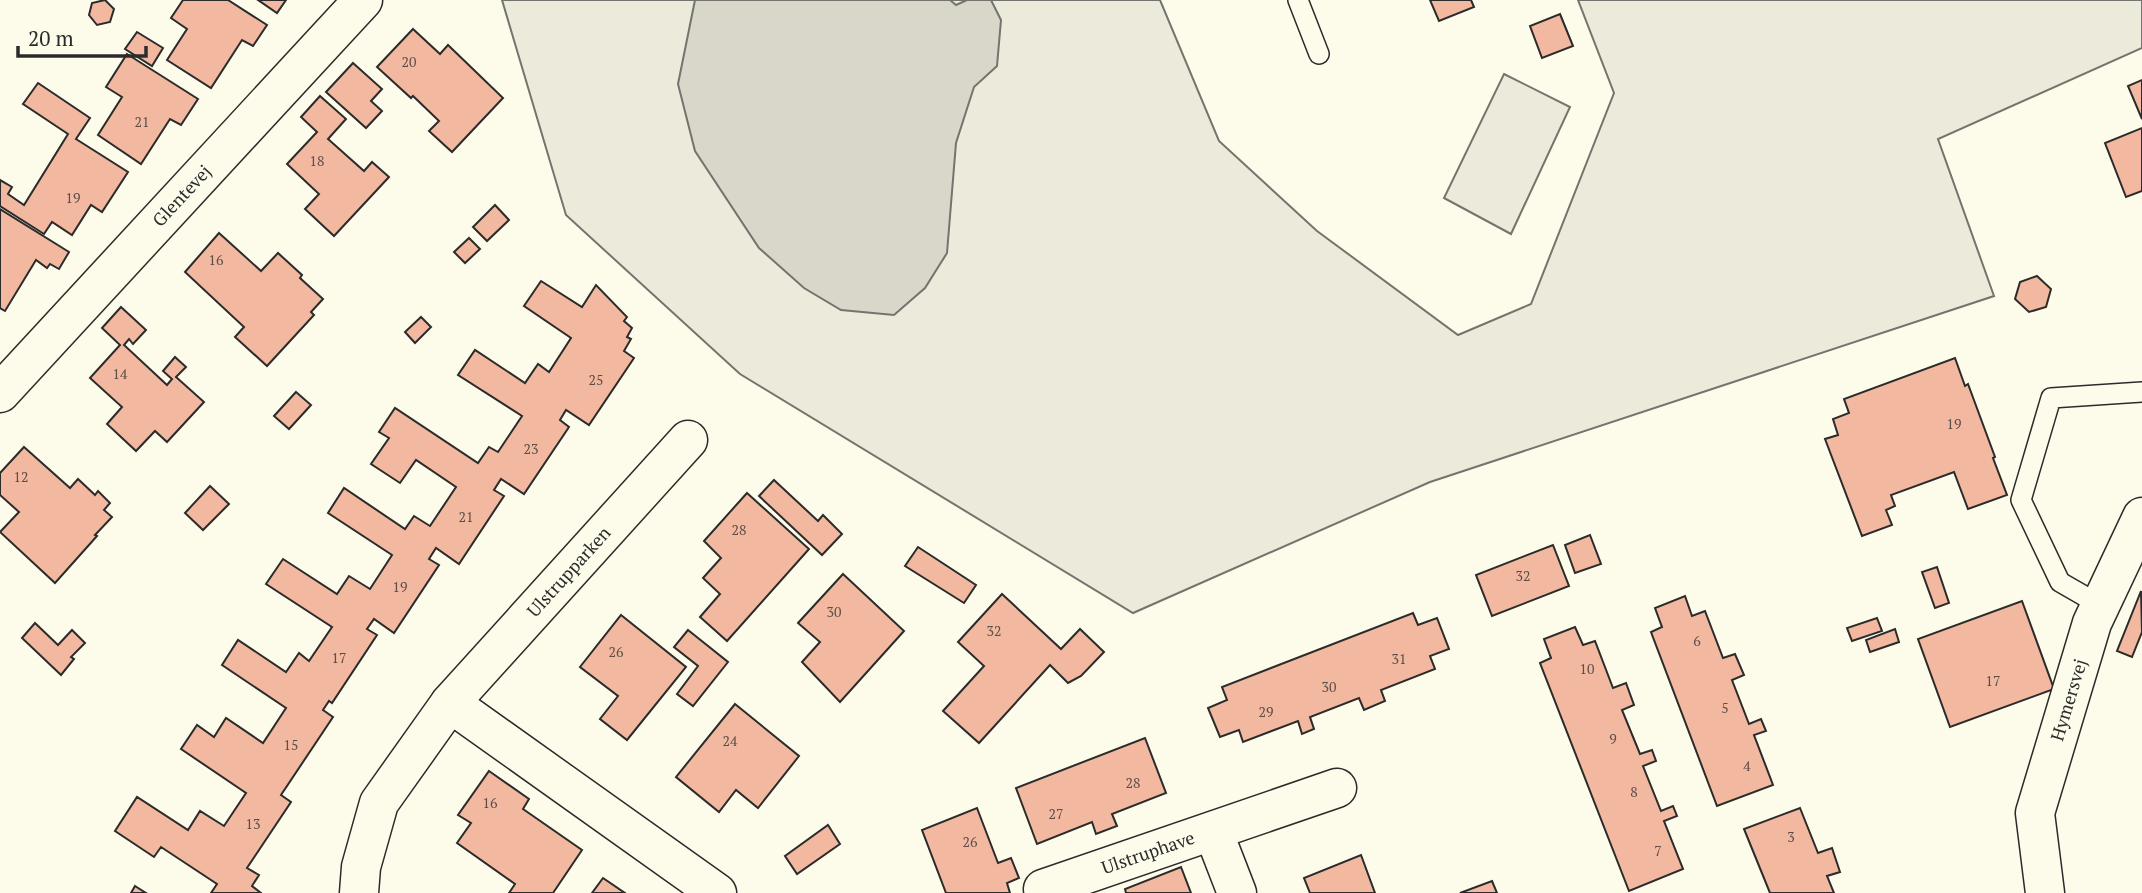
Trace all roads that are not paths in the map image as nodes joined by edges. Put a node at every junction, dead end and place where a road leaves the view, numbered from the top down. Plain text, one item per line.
1 (363, 0) edge
2 (1298, 0) edge
3 (1318, 54) dead end
4 (2142, 392) edge
5 (0, 393) edge
6 (688, 440) dead end
7 (2142, 517) edge
8 (2100, 605) junction
9 (450, 703) junction
10 (1338, 788) dead end
11 (1213, 831) junction
12 (1043, 889) dead end
13 (359, 893) edge
14 (717, 893) edge
15 (1237, 893) edge
16 (2045, 893) edge

1 - 5 street, Glentevej
2 - 3 lane
4 - 8 lane
6 - 9 street, Ulstrupparken
7 - 8 street, Hymersvej
8 - 16 street, Hymersvej
9 - 13 street, Ulstrupparken
9 - 14 street
10 - 11 street, Ulstruphave
11 - 12 street, Ulstruphave
11 - 15 street, Ulstruphave

